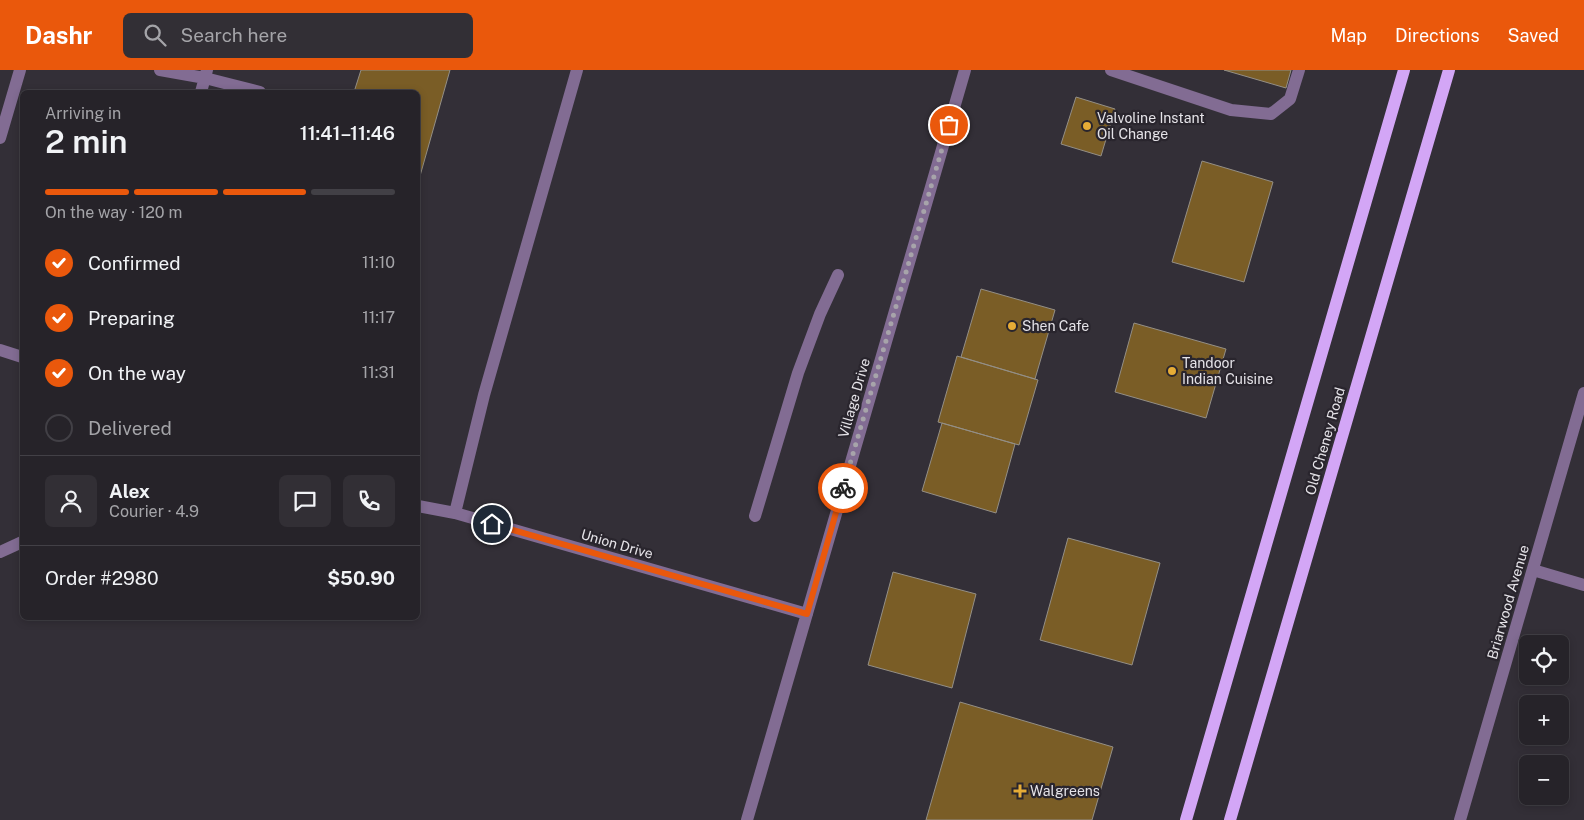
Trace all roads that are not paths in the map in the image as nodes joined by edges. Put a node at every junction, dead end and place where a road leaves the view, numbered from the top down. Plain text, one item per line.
1 (20, 70) edge
2 (160, 70) edge
3 (577, 70) edge
4 (965, 70) edge
5 (1112, 70) edge
6 (1299, 70) edge
7 (1404, 70) edge
8 (1448, 70) edge
9 (206, 74) edge
10 (202, 90) edge
11 (254, 90) edge
12 (0, 138) edge
13 (838, 274) dead end
14 (0, 350) edge
15 (20, 356) edge
16 (1584, 393) edge
17 (420, 506) edge
18 (455, 513) junction
19 (756, 516) dead end
20 (20, 543) edge
21 (0, 552) edge
22 (1533, 570) junction
23 (1584, 585) edge
24 (807, 614) junction
25 (747, 820) edge
26 (1186, 820) edge
27 (1230, 820) edge
28 (1460, 820) edge

1 - 12 street
2 - 9 street
3 - 18 street
4 - 24 street, Village Drive
5 - 6 street
7 - 26 main road, Old Cheney Road
8 - 27 main road, Old Cheney Road
9 - 10 street
9 - 11 street
13 - 19 street
14 - 15 street
16 - 22 street, Briarwood Avenue
17 - 18 street, Union Drive
18 - 24 street, Union Drive
20 - 21 street
22 - 23 street
22 - 28 street, Briarwood Avenue
24 - 25 street, Village Drive

